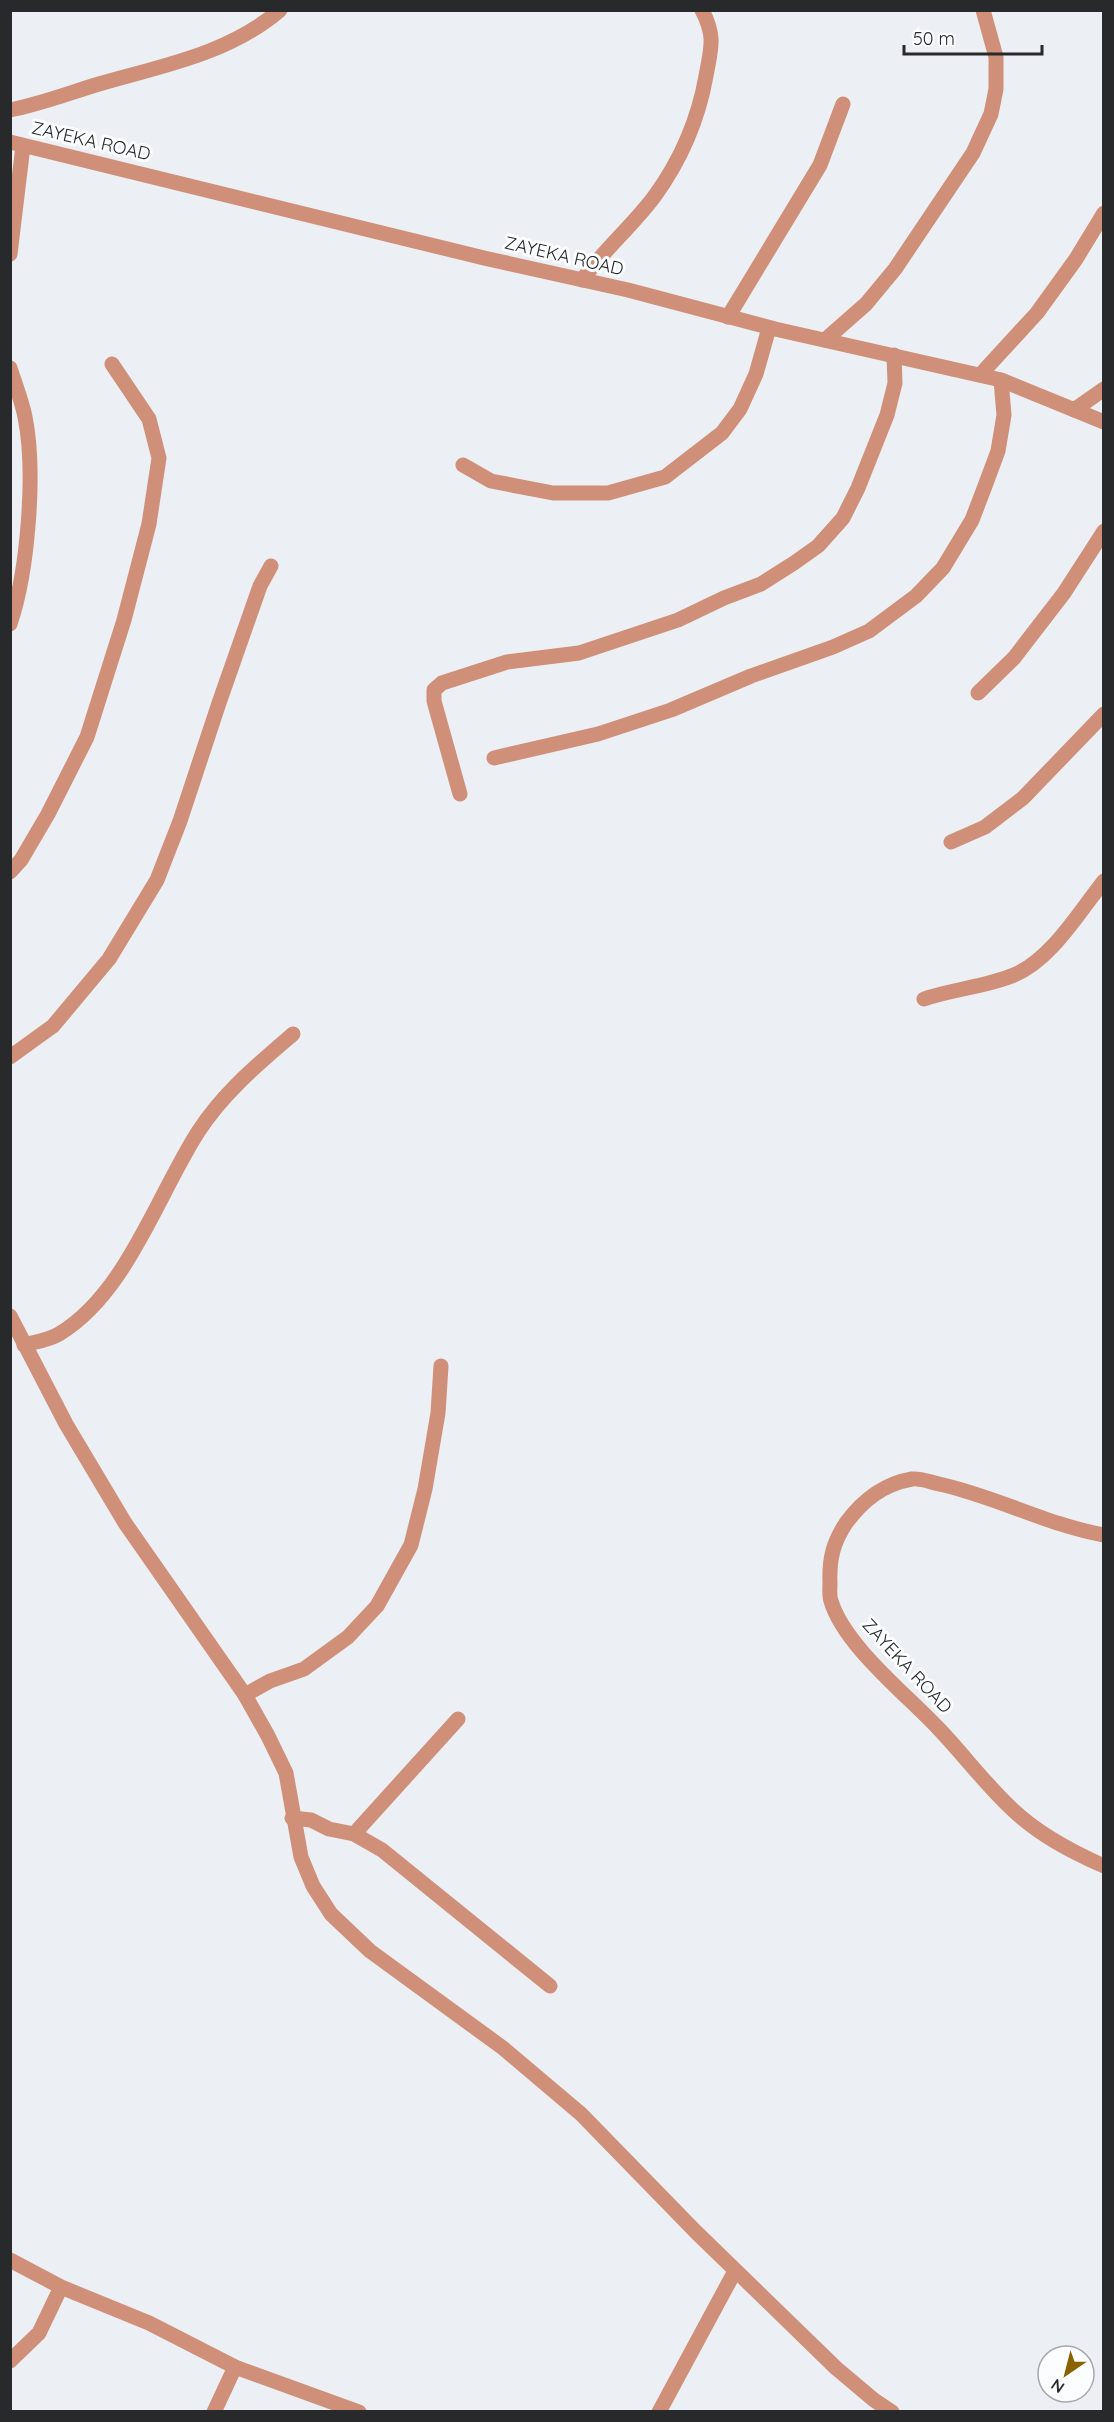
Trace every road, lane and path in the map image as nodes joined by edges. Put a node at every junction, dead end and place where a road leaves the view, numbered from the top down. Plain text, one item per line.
1 (280, 10) edge
2 (702, 10) edge
3 (983, 10) edge
4 (843, 104) dead end
5 (10, 110) edge
6 (17, 144) edge
7 (1104, 213) edge
8 (10, 254) edge
9 (582, 280) junction
10 (728, 317) junction
11 (769, 328) junction
12 (825, 340) junction
13 (894, 355) junction
14 (112, 364) dead end
15 (10, 368) edge
16 (980, 375) junction
17 (1001, 380) junction
18 (1104, 389) edge
19 (1074, 410) junction
20 (1104, 422) edge
21 (463, 465) dead end
22 (1104, 531) edge
23 (271, 566) dead end
24 (10, 624) edge
25 (978, 693) dead end
26 (1104, 714) edge
27 (494, 758) dead end
28 (460, 794) dead end
29 (951, 842) dead end
30 (10, 872) edge
31 (1104, 881) edge
32 (924, 999) dead end
33 (293, 1034) dead end
34 (10, 1058) edge
35 (10, 1316) edge
36 (24, 1345) junction
37 (441, 1366) dead end
38 (1104, 1535) edge
39 (245, 1695) junction
40 (458, 1719) dead end
41 (292, 1818) junction
42 (354, 1834) junction
43 (1104, 1866) edge
44 (550, 1986) dead end
45 (10, 2260) edge
46 (735, 2271) junction
47 (61, 2288) junction
48 (10, 2361) edge
49 (235, 2367) junction
50 (214, 2412) edge
51 (359, 2412) edge
52 (659, 2412) edge
53 (892, 2412) edge

1 - 5 street
2 - 9 street
3 - 12 street
4 - 10 street
6 - 8 street
6 - 9 street, ZAYEKA ROAD
7 - 16 street
9 - 10 street, ZAYEKA ROAD
10 - 11 street, ZAYEKA ROAD
11 - 12 street, ZAYEKA ROAD
11 - 21 street
12 - 13 street, ZAYEKA ROAD
13 - 16 street, ZAYEKA ROAD
13 - 28 street
14 - 30 street
15 - 24 street
16 - 17 street, ZAYEKA ROAD
17 - 19 street, ZAYEKA ROAD
17 - 27 street
18 - 19 street
19 - 20 street, ZAYEKA ROAD
22 - 25 street
23 - 34 street
26 - 29 street
31 - 32 street
33 - 36 street
35 - 36 street
36 - 39 street
37 - 39 street
38 - 43 street, ZAYEKA ROAD
39 - 41 street
40 - 42 street
41 - 42 street
41 - 46 street
42 - 44 street
45 - 47 street
46 - 52 street
46 - 53 street
47 - 48 street
47 - 49 street
49 - 50 street
49 - 51 street

